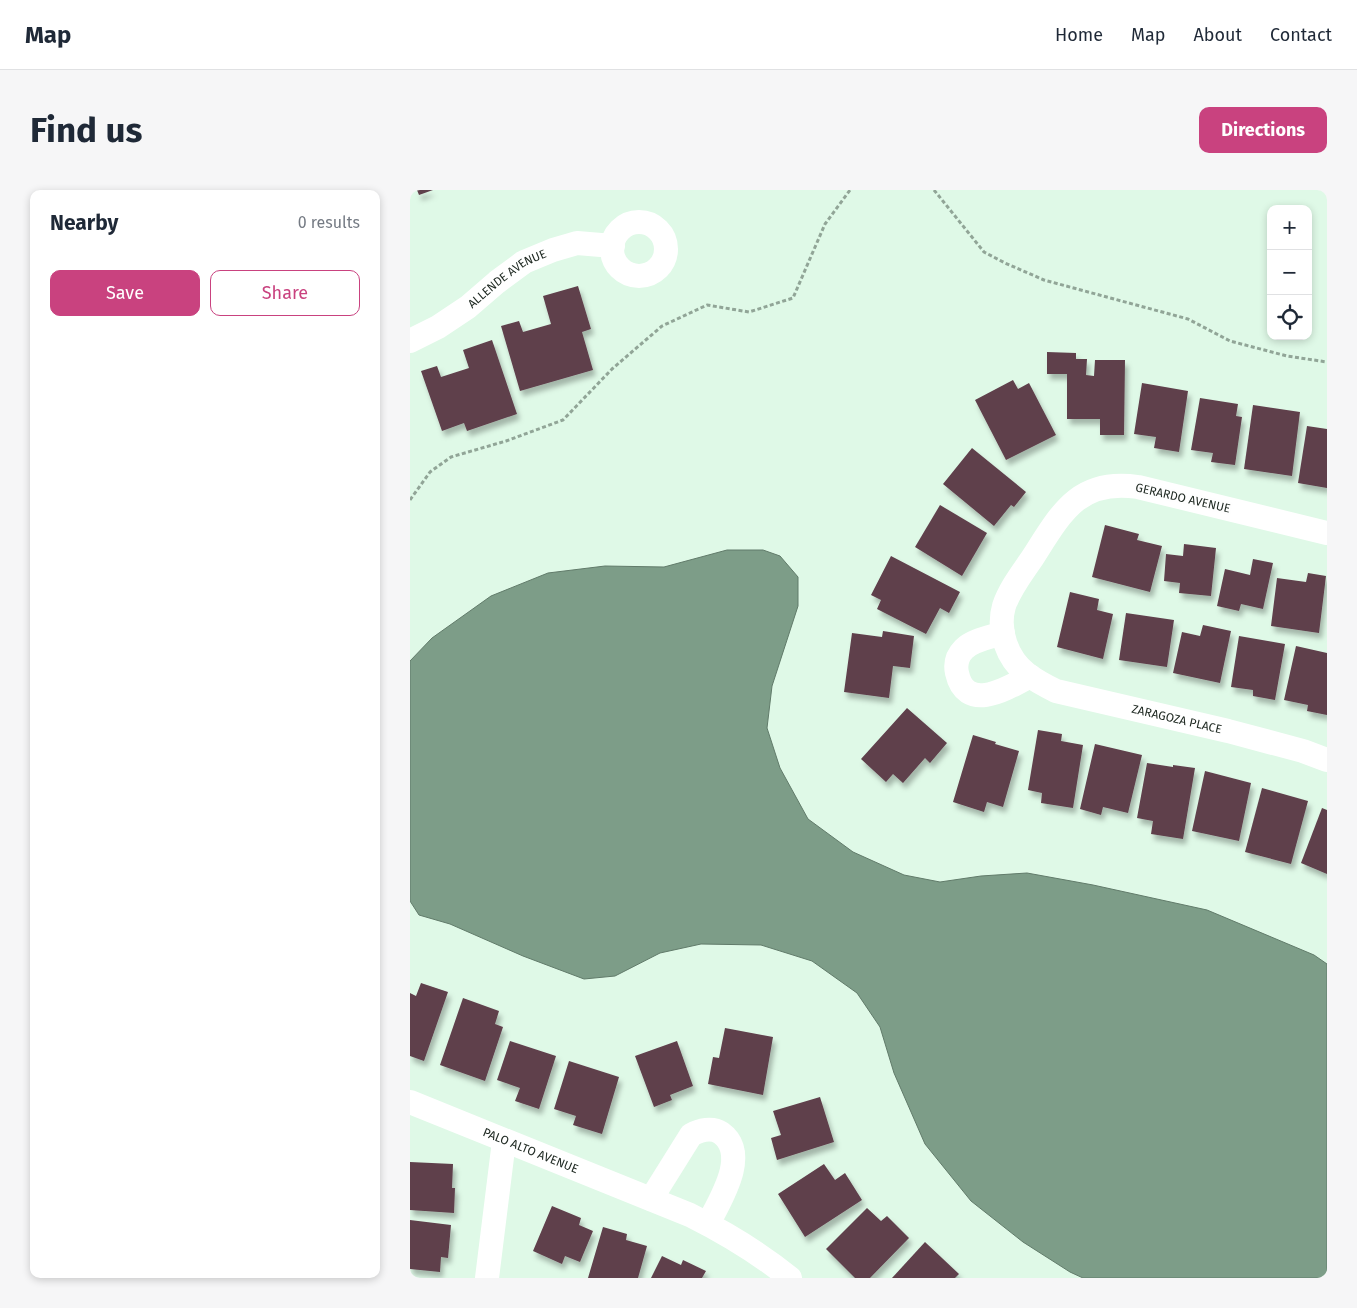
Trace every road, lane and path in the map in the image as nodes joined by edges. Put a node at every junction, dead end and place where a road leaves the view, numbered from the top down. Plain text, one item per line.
1 (850, 190) edge
2 (934, 190) edge
3 (613, 246) dead end
4 (410, 341) edge
5 (1327, 362) edge
6 (410, 500) edge
7 (1327, 533) edge
8 (1003, 633) junction
9 (1011, 657) joint
10 (1030, 676) junction
11 (1327, 760) edge
12 (410, 1102) edge
13 (504, 1141) junction
14 (651, 1199) junction
15 (708, 1224) junction
16 (487, 1278) edge
17 (790, 1278) edge

1 - 6 path
2 - 5 path
3 - 4 street, ALLENDE AVENUE
7 - 8 street, GERARDO AVENUE
8 - 9 street, GERARDO AVENUE
8 - 10 street
9 - 10 street, ZARAGOZA PLACE
10 - 11 street, ZARAGOZA PLACE
12 - 13 street, PALO ALTO AVENUE
13 - 14 street, PALO ALTO AVENUE
13 - 16 street
14 - 15 street, PALO ALTO AVENUE
14 - 15 street
15 - 17 street, PALO ALTO AVENUE

